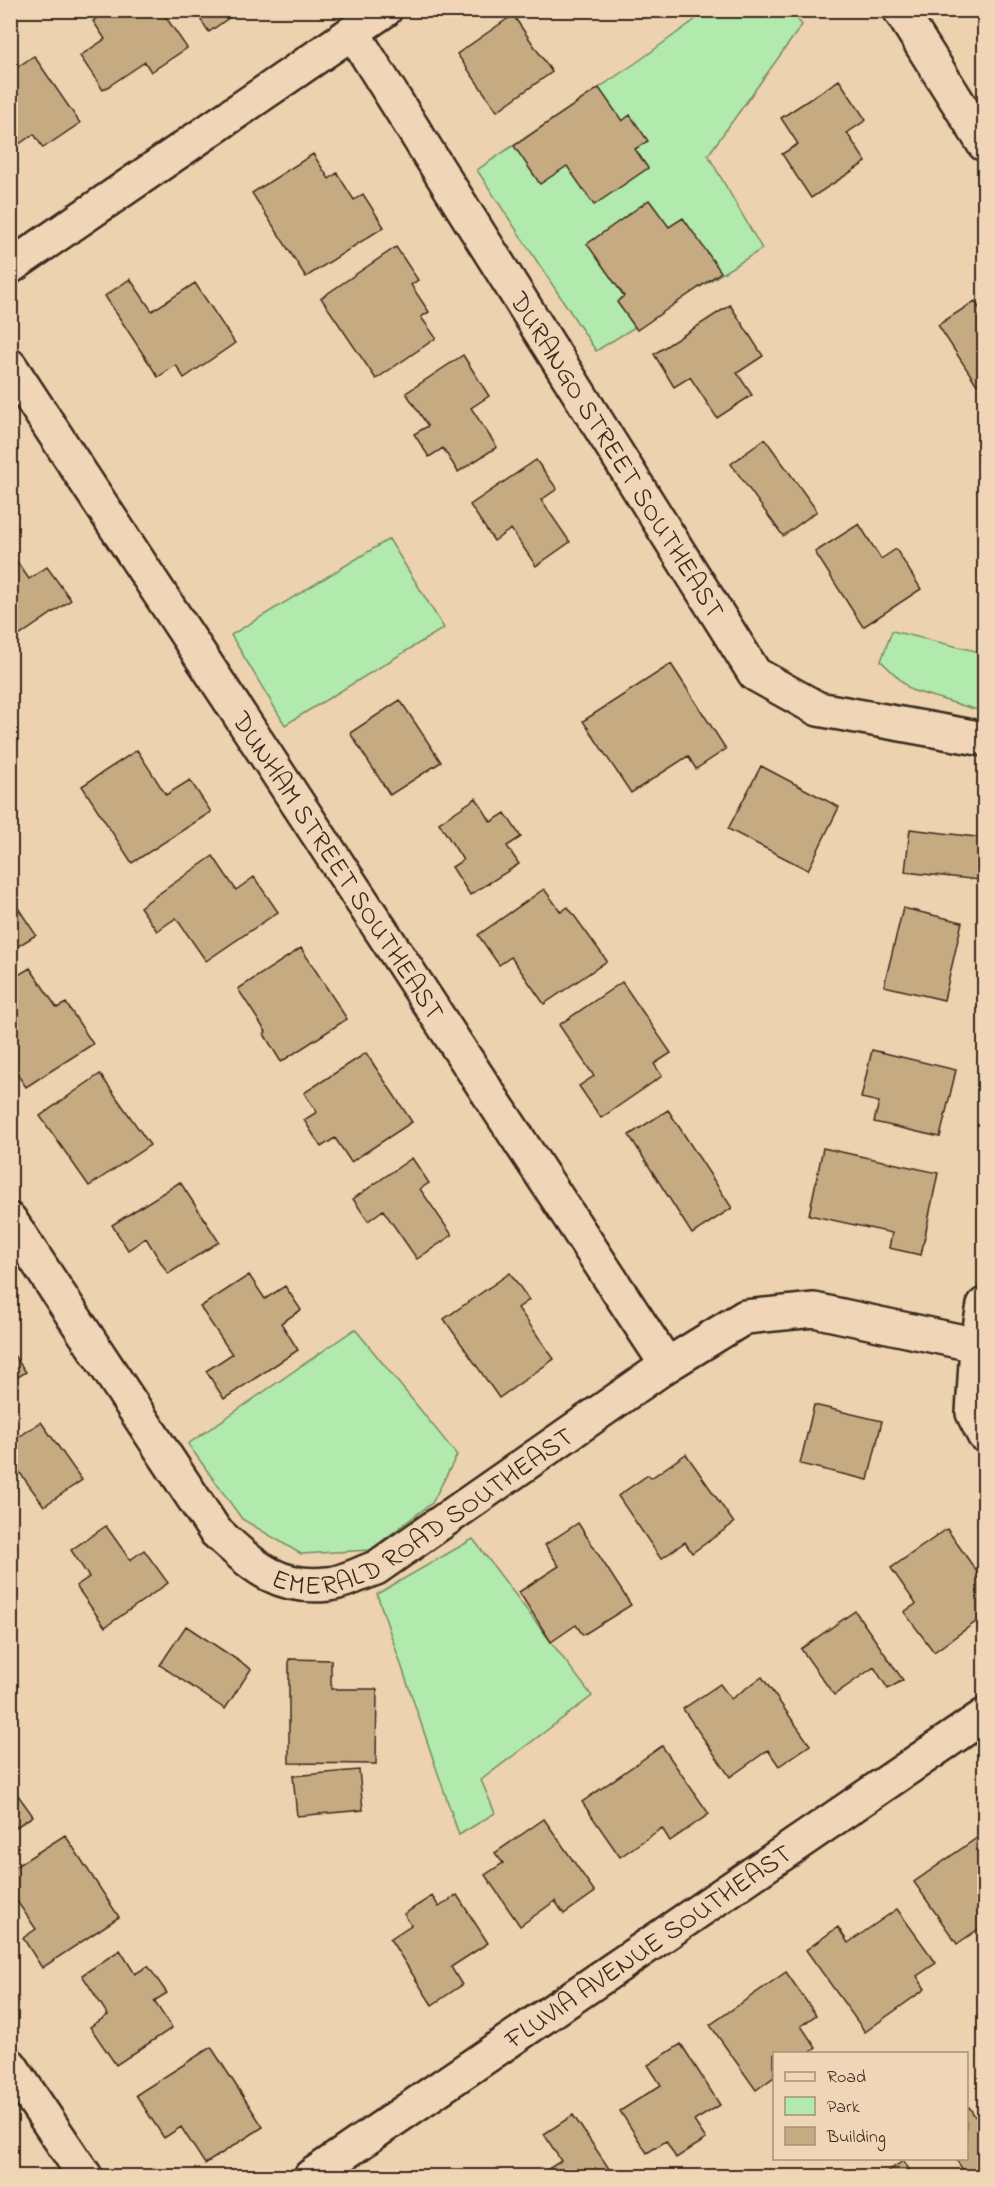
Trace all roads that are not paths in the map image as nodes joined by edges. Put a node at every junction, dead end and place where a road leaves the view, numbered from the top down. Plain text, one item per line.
1 (386, 10) edge
2 (900, 10) edge
3 (353, 33) junction
4 (984, 144) edge
5 (10, 267) edge
6 (10, 366) edge
7 (984, 739) edge
8 (10, 1220) edge
9 (984, 1305) edge
10 (976, 1345) junction
11 (667, 1365) junction
12 (984, 1435) edge
13 (984, 1716) edge
14 (10, 2065) edge
15 (85, 2176) edge
16 (311, 2176) edge

1 - 3 street
2 - 4 street
3 - 5 street
3 - 7 street, DURANGO STREET SOUTHEAST
6 - 11 street, DUNHAM STREET SOUTHEAST
8 - 11 street, EMERALD ROAD SOUTHEAST
9 - 10 street
10 - 11 street, EMERALD ROAD SOUTHEAST
10 - 12 street
13 - 16 street, FLUVIA AVENUE SOUTHEAST
14 - 15 street

